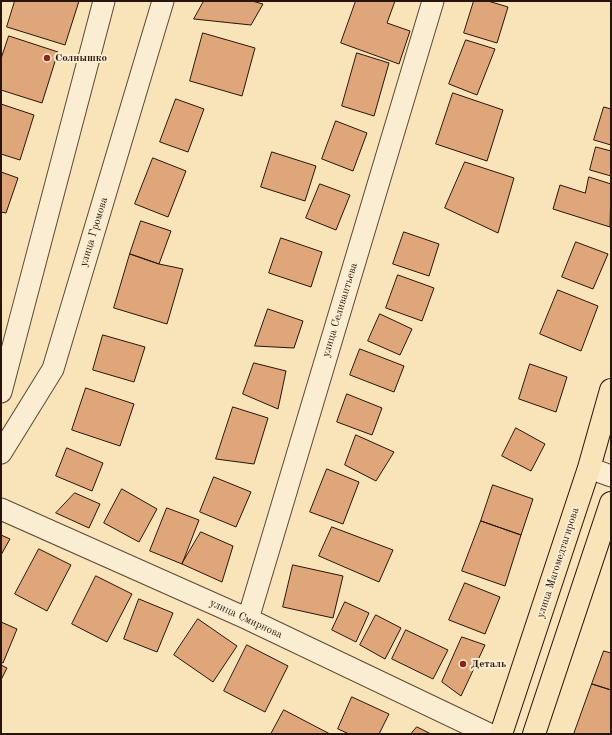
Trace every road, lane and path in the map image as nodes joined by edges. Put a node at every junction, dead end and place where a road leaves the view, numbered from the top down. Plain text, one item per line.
1 (104, 1) edge
2 (162, 1) edge
3 (432, 1) edge
4 (611, 390) edge
5 (1, 392) edge
6 (1, 453) edge
7 (589, 468) junction
8 (611, 476) edge
9 (611, 503) edge
10 (1, 509) edge
11 (248, 619) junction
12 (489, 734) edge
13 (501, 734) edge
14 (534, 734) edge

1 - 5 street
2 - 6 street, улица Громова
3 - 11 street, улица Селивантьева
4 - 7 main road, улица Магомедтагирова
7 - 8 street
7 - 13 main road, улица Магомедтагирова
9 - 14 main road
10 - 11 street, улица Смирнова
11 - 12 street, улица Смирнова

